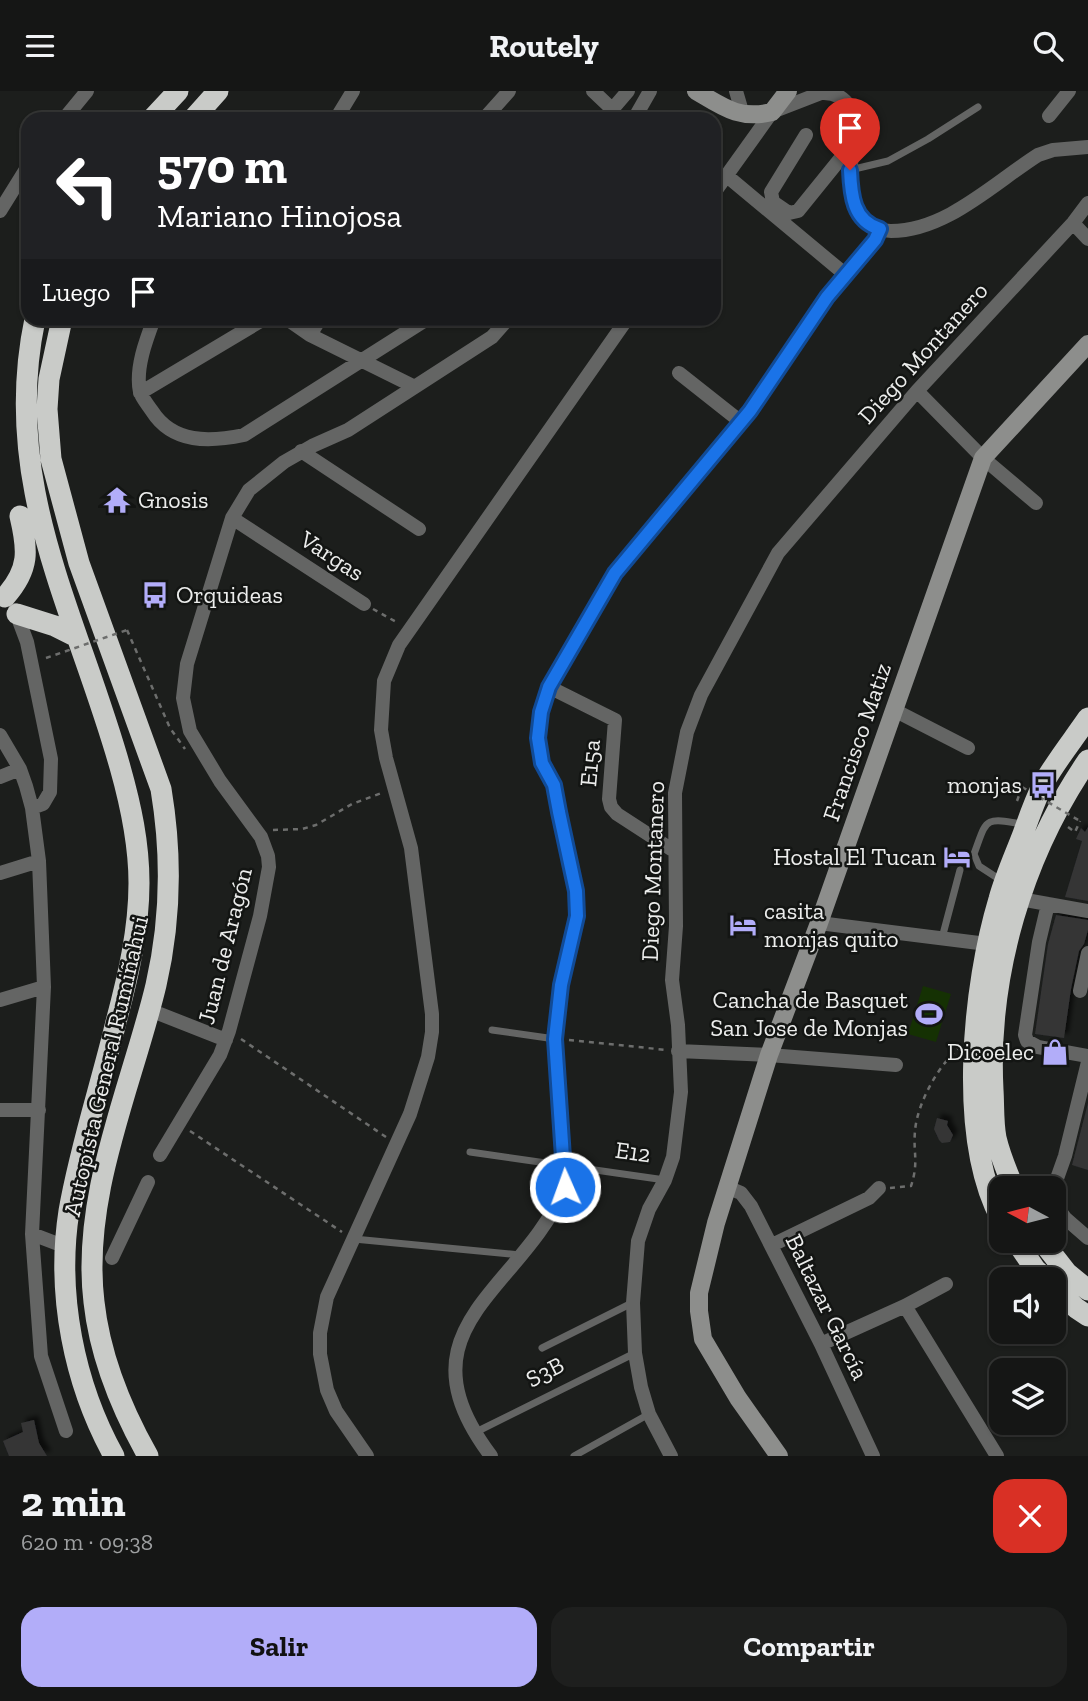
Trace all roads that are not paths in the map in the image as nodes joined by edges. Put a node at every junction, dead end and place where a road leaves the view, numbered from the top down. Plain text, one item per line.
1 (88, 91) edge
2 (178, 91) edge
3 (218, 91) edge
4 (354, 91) edge
5 (509, 91) edge
6 (593, 91) edge
7 (628, 91) edge
8 (650, 91) edge
9 (696, 91) edge
10 (736, 91) edge
11 (788, 91) edge
12 (1069, 91) edge
13 (822, 92) edge
14 (978, 107) dead end
15 (70, 112) edge
16 (158, 112) edge
17 (199, 112) edge
18 (340, 112) edge
19 (490, 112) edge
20 (607, 112) edge
21 (610, 112) edge
22 (638, 112) edge
23 (772, 112) junction
24 (743, 115) junction
25 (1049, 116) dead end
26 (806, 135) dead end
27 (856, 139) junction
28 (1088, 147) edge
29 (850, 170) junction
30 (727, 176) junction
31 (21, 177) edge
32 (721, 184) edge
33 (1088, 203) edge
34 (0, 211) edge
35 (1073, 223) junction
36 (880, 229) junction
37 (1088, 239) edge
38 (846, 275) junction
39 (33, 326) edge
40 (60, 326) edge
41 (152, 326) edge
42 (252, 326) edge
43 (297, 326) edge
44 (316, 326) edge
45 (415, 326) edge
46 (502, 326) edge
47 (622, 326) edge
48 (310, 335) junction
49 (1088, 344) edge
50 (360, 359) junction
51 (679, 373) dead end
52 (413, 386) junction
53 (917, 391) junction
54 (141, 393) junction
55 (21, 400) junction
56 (741, 422) junction
57 (302, 451) junction
58 (983, 458) junction
59 (1036, 503) dead end
60 (232, 518) junction
61 (419, 529) dead end
62 (7, 602) edge
63 (364, 604) road end
64 (74, 635) junction
65 (549, 687) junction
66 (894, 710) junction
67 (1088, 718) edge
68 (0, 735) edge
69 (968, 748) dead end
70 (1088, 760) edge
71 (20, 769) junction
72 (0, 777) edge
73 (1080, 786) edge
74 (32, 808) junction
75 (1026, 825) junction
76 (674, 851) junction
77 (39, 861) junction
78 (960, 870) dead end
79 (0, 873) edge
80 (1004, 883) junction
81 (1020, 899) junction
82 (1048, 904) junction
83 (1088, 911) edge
84 (819, 923) junction
85 (942, 938) junction
86 (987, 944) junction
87 (1088, 953) edge
88 (44, 987) junction
89 (1080, 991) dead end
90 (0, 1000) edge
91 (160, 1014) dead end
92 (492, 1030) dead end
93 (228, 1036) junction
94 (555, 1039) junction
95 (678, 1051) junction
96 (769, 1055) junction
97 (1088, 1056) edge
98 (1088, 1062) edge
99 (896, 1065) dead end
100 (0, 1110) edge
101 (39, 1110) junction
102 (470, 1152) dead end
103 (160, 1154) dead end
104 (565, 1167) junction
105 (1009, 1176) edge
106 (1058, 1176) edge
107 (665, 1180) junction
108 (149, 1182) dead end
109 (989, 1187) edge
110 (729, 1188) junction
111 (879, 1188) road end
112 (1066, 1218) edge
113 (32, 1234) junction
114 (1088, 1238) edge
115 (352, 1239) junction
116 (772, 1245) junction
117 (66, 1247) junction
118 (1051, 1253) edge
119 (520, 1255) junction
120 (112, 1258) dead end
121 (946, 1284) dead end
122 (1088, 1290) edge
123 (1066, 1298) edge
124 (633, 1303) junction
125 (905, 1306) junction
126 (1088, 1316) edge
127 (821, 1344) junction
128 (542, 1348) dead end
129 (635, 1353) junction
130 (649, 1414) junction
131 (66, 1431) dead end
132 (476, 1433) junction
133 (114, 1456) edge
134 (148, 1456) edge
135 (367, 1456) edge
136 (491, 1456) edge
137 (574, 1456) edge
138 (671, 1456) edge
139 (779, 1456) edge
140 (873, 1456) edge
141 (997, 1456) edge

1 - 15 street
2 - 16 highway
3 - 17 highway
4 - 18 street
5 - 19 street
6 - 20 street
7 - 21 street
8 - 22 street
9 - 24 street
10 - 24 street
11 - 23 street
12 - 25 street
13 - 23 street
13 - 27 street
14 - 29 lane
23 - 24 street
23 - 30 street
26 - 27 street
27 - 29 street
28 - 36 street
29 - 36 street
30 - 32 street
30 - 38 street
31 - 34 street
33 - 35 street, Diego Montanero
35 - 37 street
35 - 53 street, Diego Montanero
36 - 38 street
38 - 56 street
39 - 55 highway, Autopista General Rumiñahui
40 - 134 highway, Autopista General Rumiñahui
41 - 54 street
42 - 54 street
43 - 48 street
44 - 48 street
45 - 50 street
46 - 52 street, Juan de Aragón
47 - 115 street
48 - 50 street
49 - 58 street, Francisco Matiz
50 - 52 street
50 - 54 street
51 - 56 street
52 - 57 street, Juan de Aragón
53 - 58 street
53 - 76 street, Diego Montanero
55 - 62 highway
55 - 64 highway, Autopista General Rumiñahui
56 - 65 street
57 - 60 street, Juan de Aragón
57 - 61 street
58 - 59 street
58 - 66 street, Francisco Matiz
60 - 63 street, Vargas
60 - 93 street, Juan de Aragón
62 - 64 highway
62 - 74 street
64 - 117 highway, Autopista General Rumiñahui
65 - 76 street, E15a
65 - 94 street
66 - 69 street
66 - 84 street, Francisco Matiz
67 - 75 highway
68 - 71 street
70 - 73 highway
71 - 72 street
71 - 74 street
73 - 81 highway
74 - 77 street
75 - 80 highway
75 - 80 lane
76 - 95 street, Diego Montanero
77 - 79 street
77 - 88 street
78 - 85 lane
80 - 86 highway
81 - 82 street
81 - 105 highway
82 - 83 street
82 - 97 street
84 - 85 street
84 - 96 street, Francisco Matiz
85 - 86 street
86 - 109 highway
87 - 89 street
88 - 90 street
88 - 101 street
91 - 93 street
92 - 94 lane
93 - 103 street, Juan de Aragón
94 - 104 street
95 - 96 street
95 - 107 street, Diego Montanero
96 - 99 street
96 - 110 street, Francisco Matiz
98 - 106 street
100 - 101 street
101 - 113 street
102 - 104 lane, E12
104 - 107 lane, E12
104 - 119 street
107 - 124 street, Diego Montanero
108 - 120 street
110 - 116 street, Baltazar García
110 - 139 street, Francisco Matiz
111 - 116 street
112 - 114 street
113 - 117 street
113 - 131 street
115 - 119 lane
115 - 135 street
116 - 127 street, Baltazar García
117 - 133 highway, Autopista General Rumiñahui
118 - 122 highway
119 - 132 street
121 - 125 street
123 - 126 highway
124 - 128 lane
124 - 129 street, Diego Montanero
125 - 127 street
125 - 141 street
127 - 140 street, Baltazar García
129 - 130 street, Diego Montanero
129 - 132 lane, S3B
130 - 137 lane
130 - 138 street, Diego Montanero
132 - 136 street

